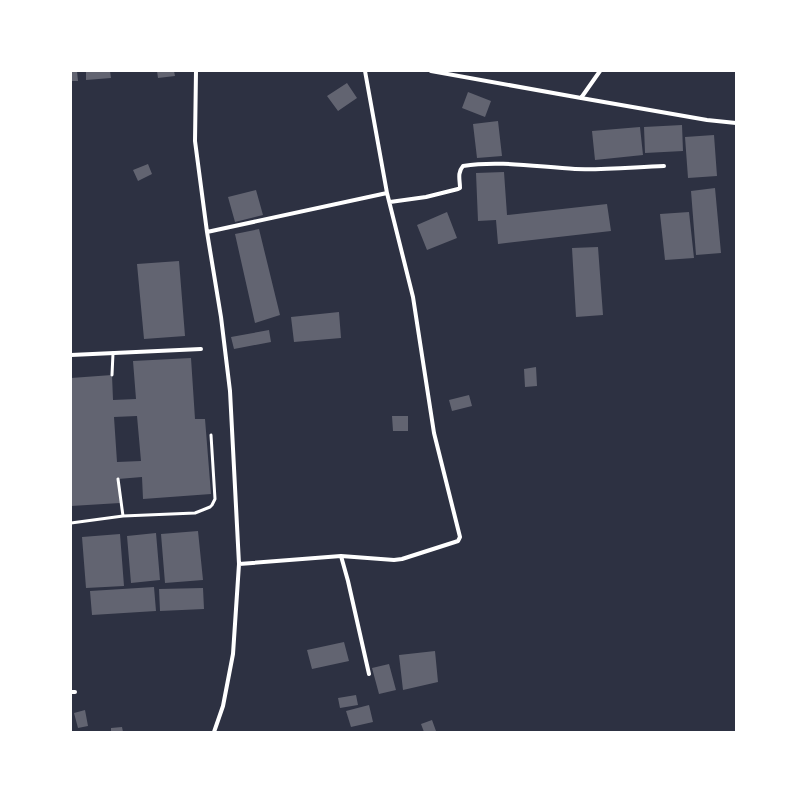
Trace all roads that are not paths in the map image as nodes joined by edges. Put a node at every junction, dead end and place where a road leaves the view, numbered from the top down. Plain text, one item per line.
1 (196, 71) edge
2 (365, 71) edge
3 (431, 71) edge
4 (600, 71) edge
5 (581, 98) junction
6 (736, 123) edge
7 (664, 166) dead end
8 (386, 192) junction
9 (390, 202) junction
10 (207, 232) junction
11 (201, 349) dead end
12 (113, 353) junction
13 (71, 355) edge
14 (112, 375) dead end
15 (211, 435) dead end
16 (118, 478) dead end
17 (124, 516) junction
18 (71, 523) edge
19 (341, 556) junction
20 (240, 564) junction
21 (369, 674) dead end
22 (214, 732) edge

1 - 10 street
2 - 8 street
3 - 5 street
4 - 5 street
5 - 6 street
7 - 9 street
8 - 9 street
8 - 10 street
9 - 19 street
10 - 20 street
11 - 12 street
12 - 13 street
12 - 14 lane
15 - 17 lane
16 - 17 lane
17 - 18 lane
19 - 20 street
19 - 21 street
20 - 22 street

